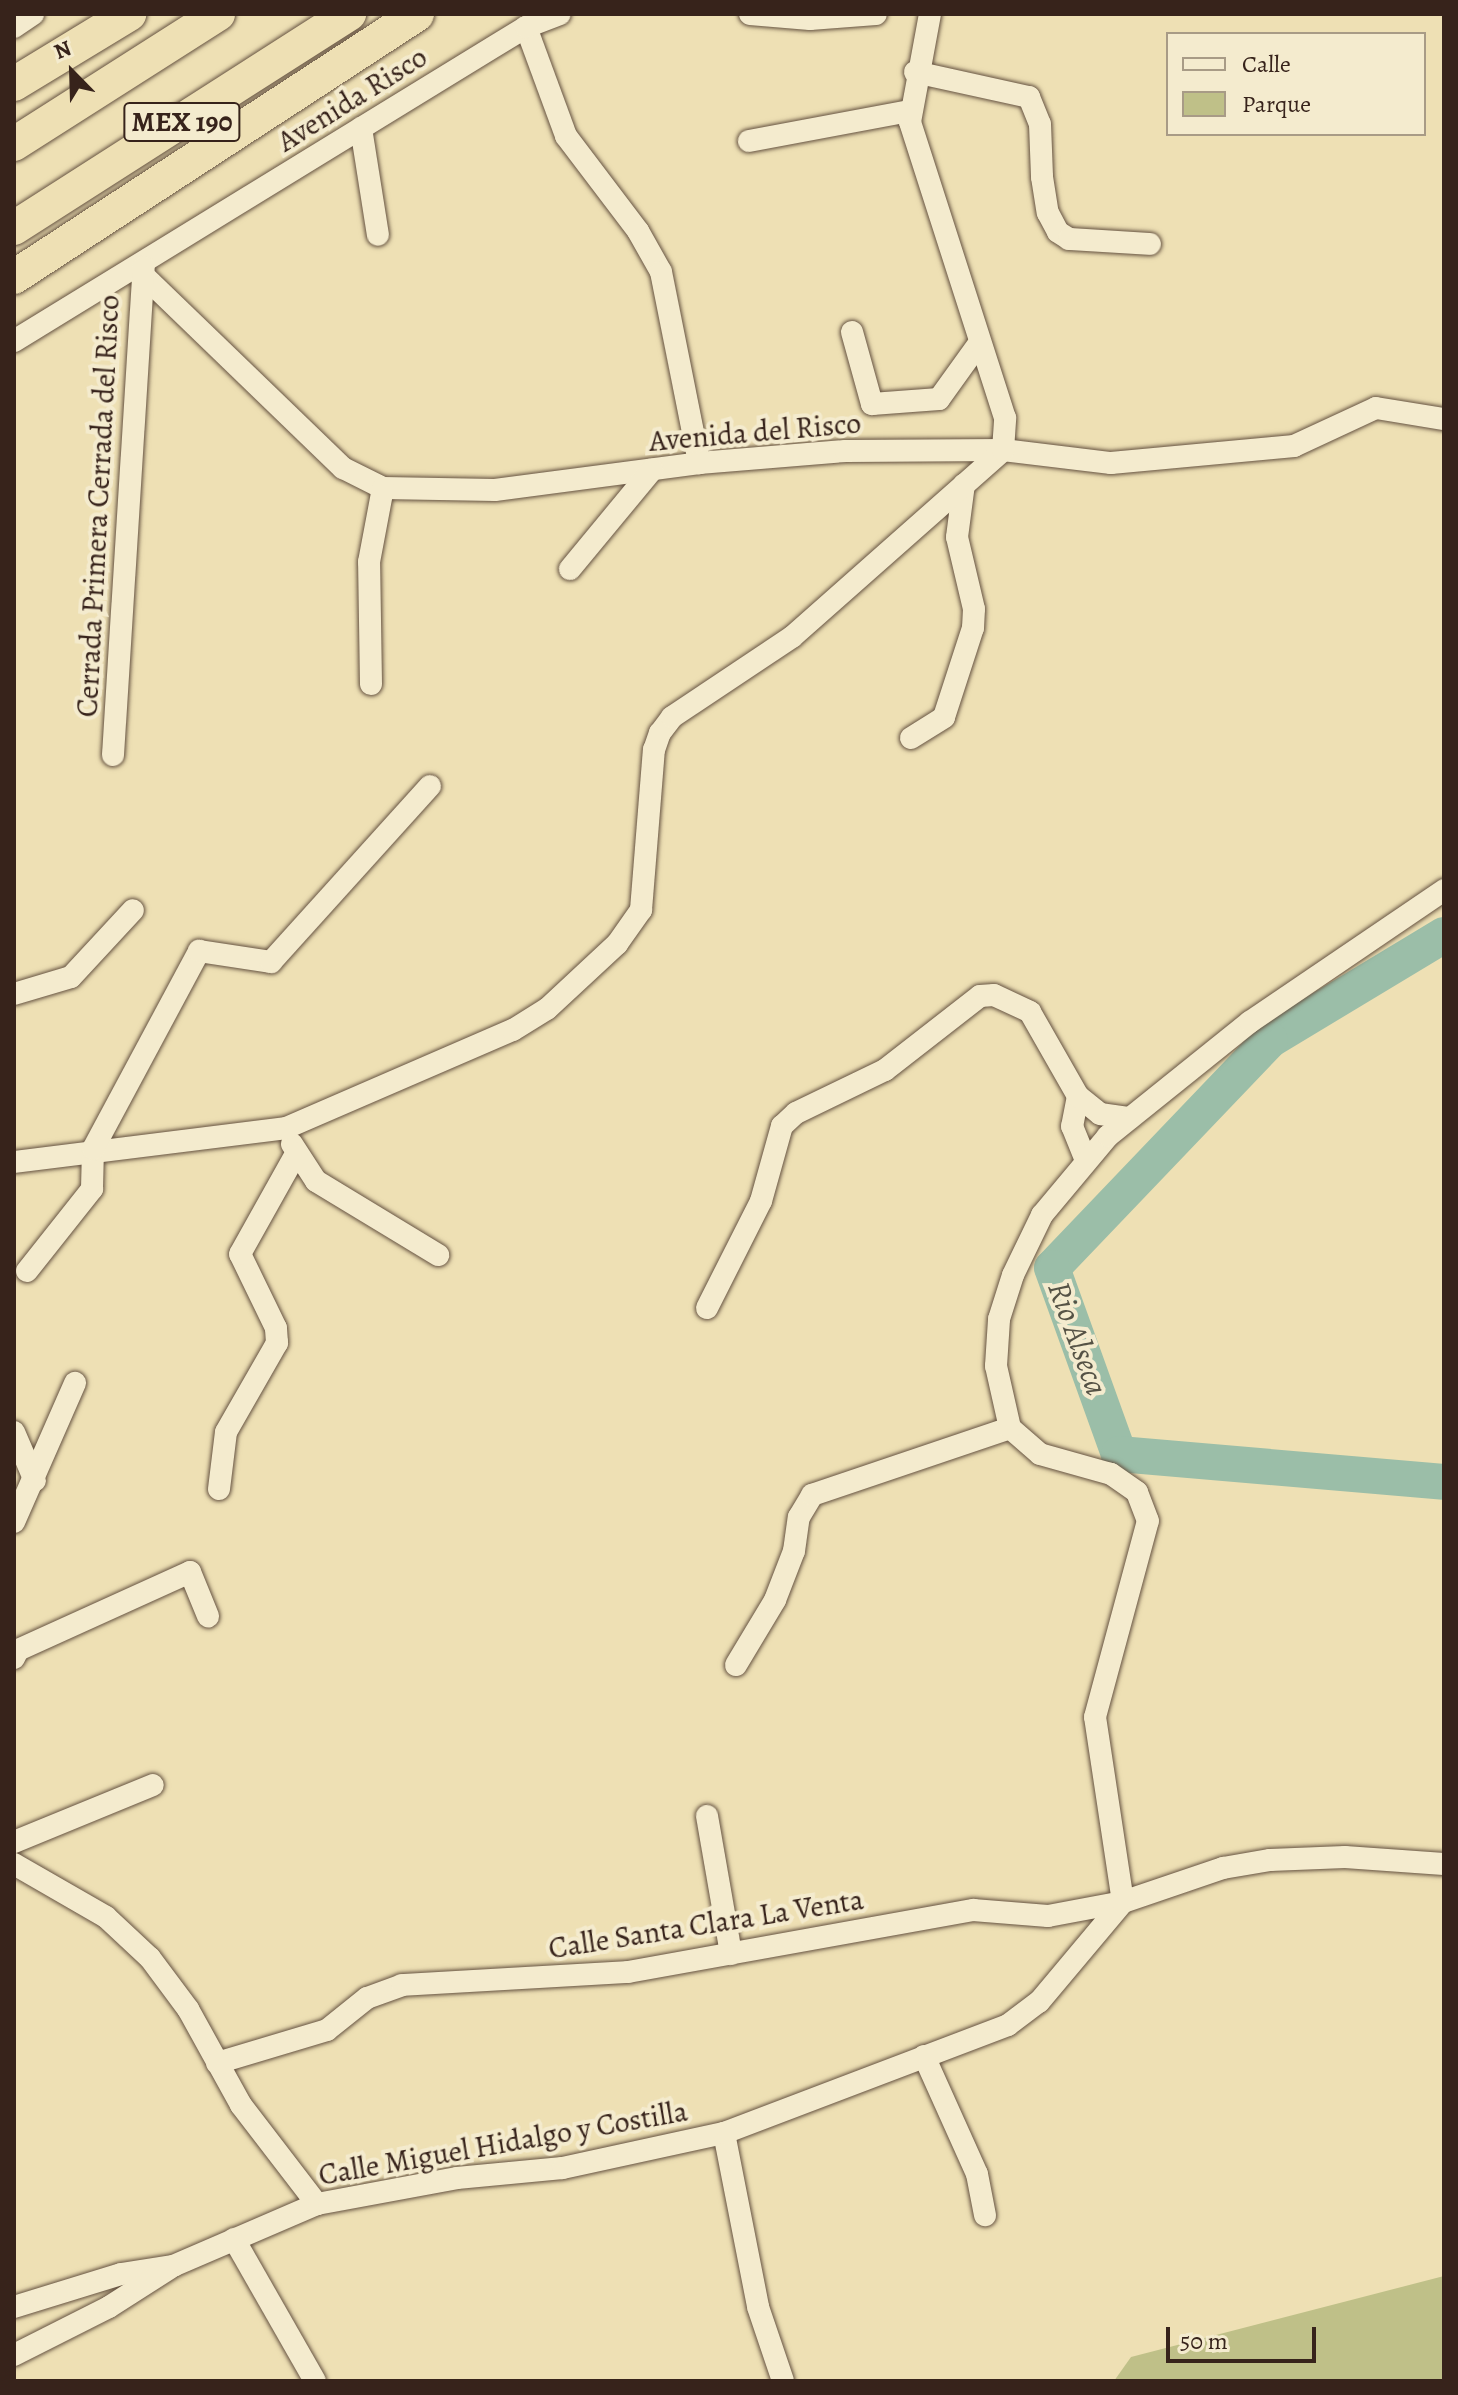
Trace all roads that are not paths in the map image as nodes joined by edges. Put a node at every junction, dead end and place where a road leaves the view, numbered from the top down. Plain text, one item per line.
1 (33, 14) edge
2 (129, 14) edge
3 (218, 14) edge
4 (349, 14) edge
5 (417, 14) edge
6 (560, 14) edge
7 (750, 14) edge
8 (876, 14) edge
9 (930, 14) edge
10 (14, 27) edge
11 (526, 27) junction
12 (915, 72) junction
13 (14, 84) edge
14 (909, 111) junction
15 (361, 128) junction
16 (749, 141) dead end
17 (14, 144) edge
18 (14, 228) edge
19 (378, 235) dead end
20 (1150, 244) dead end
21 (144, 268) junction
22 (14, 277) edge
23 (852, 332) dead end
24 (14, 341) edge
25 (980, 342) junction
26 (1444, 419) edge
27 (1003, 450) junction
28 (699, 463) junction
29 (652, 470) junction
30 (964, 484) junction
31 (383, 488) junction
32 (570, 569) dead end
33 (371, 684) dead end
34 (911, 738) dead end
35 (113, 755) dead end
36 (430, 786) dead end
37 (1444, 890) edge
38 (133, 910) dead end
39 (14, 994) edge
40 (1078, 1096) junction
41 (1130, 1118) junction
42 (286, 1128) junction
43 (93, 1149) junction
44 (296, 1154) junction
45 (1085, 1159) junction
46 (14, 1162) edge
47 (438, 1255) dead end
48 (27, 1271) dead end
49 (707, 1308) dead end
50 (75, 1383) dead end
51 (1010, 1428) junction
52 (14, 1432) edge
53 (35, 1481) junction
54 (219, 1489) dead end
55 (14, 1522) edge
56 (208, 1616) dead end
57 (15, 1651) edge
58 (736, 1665) dead end
59 (153, 1785) dead end
60 (707, 1816) dead end
61 (14, 1842) edge
62 (14, 1864) edge
63 (1444, 1864) edge
64 (1123, 1902) junction
65 (731, 1954) junction
66 (924, 2056) junction
67 (217, 2063) junction
68 (724, 2133) junction
69 (317, 2204) junction
70 (985, 2215) dead end
71 (234, 2239) junction
72 (173, 2266) junction
73 (14, 2307) edge
74 (14, 2355) edge
75 (315, 2381) edge
76 (783, 2381) edge

1 - 10 street
2 - 13 highway
3 - 17 highway, MEX 190
4 - 18 highway, MEX 190
5 - 22 highway
6 - 11 street, Avenida Risco
7 - 8 street
9 - 12 street
11 - 15 street, Avenida Risco
11 - 28 street
12 - 14 street
12 - 20 street
14 - 16 street
14 - 25 street
15 - 19 street
15 - 21 street, Avenida Risco
21 - 24 street, Avenida Risco
21 - 31 street, Avenida del Risco
21 - 35 street, Cerrada Primera Cerrada del Risco
23 - 25 street
25 - 27 street
26 - 27 street, Avenida del Risco
27 - 28 street, Avenida del Risco
27 - 30 street
28 - 29 street, Avenida del Risco
29 - 31 street, Avenida del Risco
29 - 32 street
30 - 34 street
30 - 42 street
31 - 33 street
36 - 43 street
37 - 41 street
38 - 39 street
40 - 41 street
40 - 45 street
40 - 49 street
41 - 45 street
42 - 43 street
42 - 44 street
43 - 46 street
43 - 48 street
44 - 47 street
44 - 54 street
45 - 51 street
50 - 53 street
51 - 58 street
51 - 64 street
52 - 53 street
53 - 55 street
56 - 57 street
59 - 61 street
60 - 65 street
62 - 67 street
63 - 64 street
64 - 65 street, Calle Santa Clara La Venta
64 - 66 street, Calle Miguel Hidalgo y Costilla
65 - 67 street, Calle Santa Clara La Venta
66 - 68 street, Calle Miguel Hidalgo y Costilla
66 - 70 street
67 - 69 street
68 - 69 street, Calle Miguel Hidalgo y Costilla
68 - 76 street
69 - 71 street, Calle Miguel Hidalgo y Costilla
71 - 72 street, Calle Miguel Hidalgo y Costilla
71 - 75 street
72 - 73 street, Calle Miguel Hidalgo y Costilla
72 - 74 street

